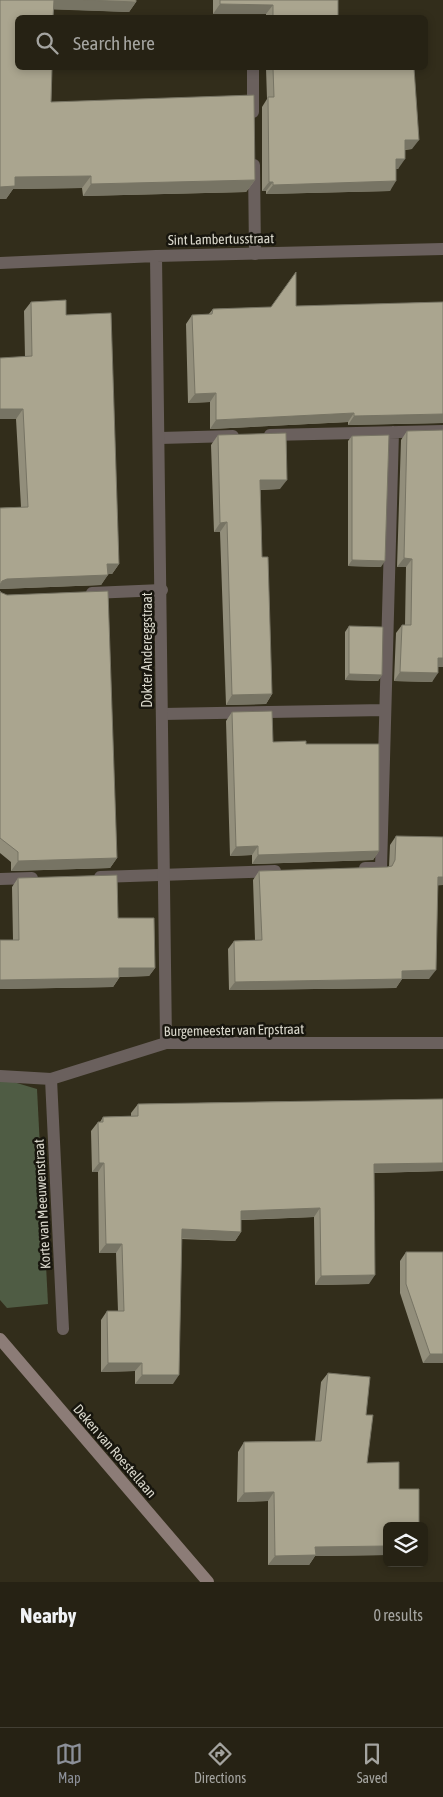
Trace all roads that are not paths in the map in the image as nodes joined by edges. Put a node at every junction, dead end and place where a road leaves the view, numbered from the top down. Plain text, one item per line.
1 (253, 70) edge
2 (253, 126) edge
3 (254, 156) edge
4 (443, 249) edge
5 (255, 254) junction
6 (156, 256) junction
7 (0, 263) edge
8 (443, 431) edge
9 (393, 432) junction
10 (160, 438) junction
11 (162, 590) junction
12 (76, 594) edge
13 (385, 710) junction
14 (163, 714) junction
15 (352, 868) edge
16 (292, 870) edge
17 (164, 875) junction
18 (87, 877) edge
19 (48, 878) edge
20 (0, 879) edge
21 (166, 1043) junction
22 (443, 1043) edge
23 (0, 1076) edge
24 (52, 1078) junction
25 (63, 1329) dead end
26 (0, 1339) edge
27 (208, 1582) edge

1 - 2 street
3 - 5 street
4 - 5 street, Sint Lambertusstraat
5 - 6 street, Sint Lambertusstraat
6 - 7 street, Sint Lambertusstraat
6 - 10 street, Dokter Andereggstraat
8 - 9 street
9 - 10 street
9 - 13 street
10 - 11 street, Dokter Andereggstraat
11 - 12 street
11 - 14 street, Dokter Andereggstraat
13 - 14 street
13 - 15 street
14 - 17 street, Dokter Andereggstraat
16 - 17 street
17 - 18 street
17 - 21 street, Dokter Andereggstraat
19 - 20 street
21 - 22 street, Burgemeester van Erpstraat
21 - 24 street, Burgemeester van Erpstraat
23 - 24 street, Burgemeester van Erpstraat
24 - 25 street, Korte van Meeuwenstraat
26 - 27 main road, Deken van Roestellaan

